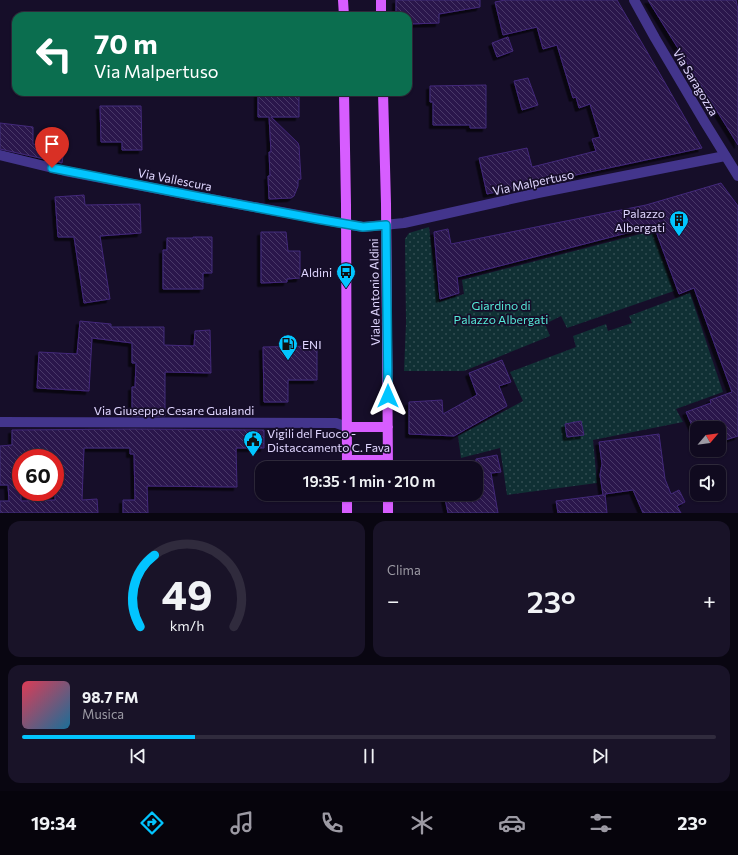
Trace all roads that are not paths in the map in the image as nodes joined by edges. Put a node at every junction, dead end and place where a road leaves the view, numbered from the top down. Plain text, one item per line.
1 (343, 0) edge
2 (381, 0) edge
3 (634, 0) edge
4 (344, 12) edge
5 (381, 12) edge
6 (344, 96) edge
7 (383, 96) edge
8 (0, 155) edge
9 (725, 156) junction
10 (738, 176) edge
11 (346, 224) junction
12 (386, 225) junction
13 (0, 422) edge
14 (347, 427) junction
15 (388, 427) junction
16 (347, 461) edge
17 (388, 461) edge
18 (347, 501) edge
19 (388, 501) edge
20 (347, 513) edge
21 (388, 513) edge

1 - 4 main road
2 - 5 main road
3 - 9 street, Via Saragozza
6 - 11 main road
7 - 12 main road, Viale Antonio Aldini
8 - 11 street, Via Vallescura
9 - 10 street, Via Saragozza
9 - 12 street, Via Malpertuso
11 - 12 street, Via Malpertuso
11 - 14 main road
12 - 15 main road, Viale Antonio Aldini
13 - 14 street, Via Giuseppe Cesare Gualandi
14 - 15 main road
14 - 16 main road
15 - 17 main road, Viale Antonio Aldini
18 - 20 main road
19 - 21 main road

